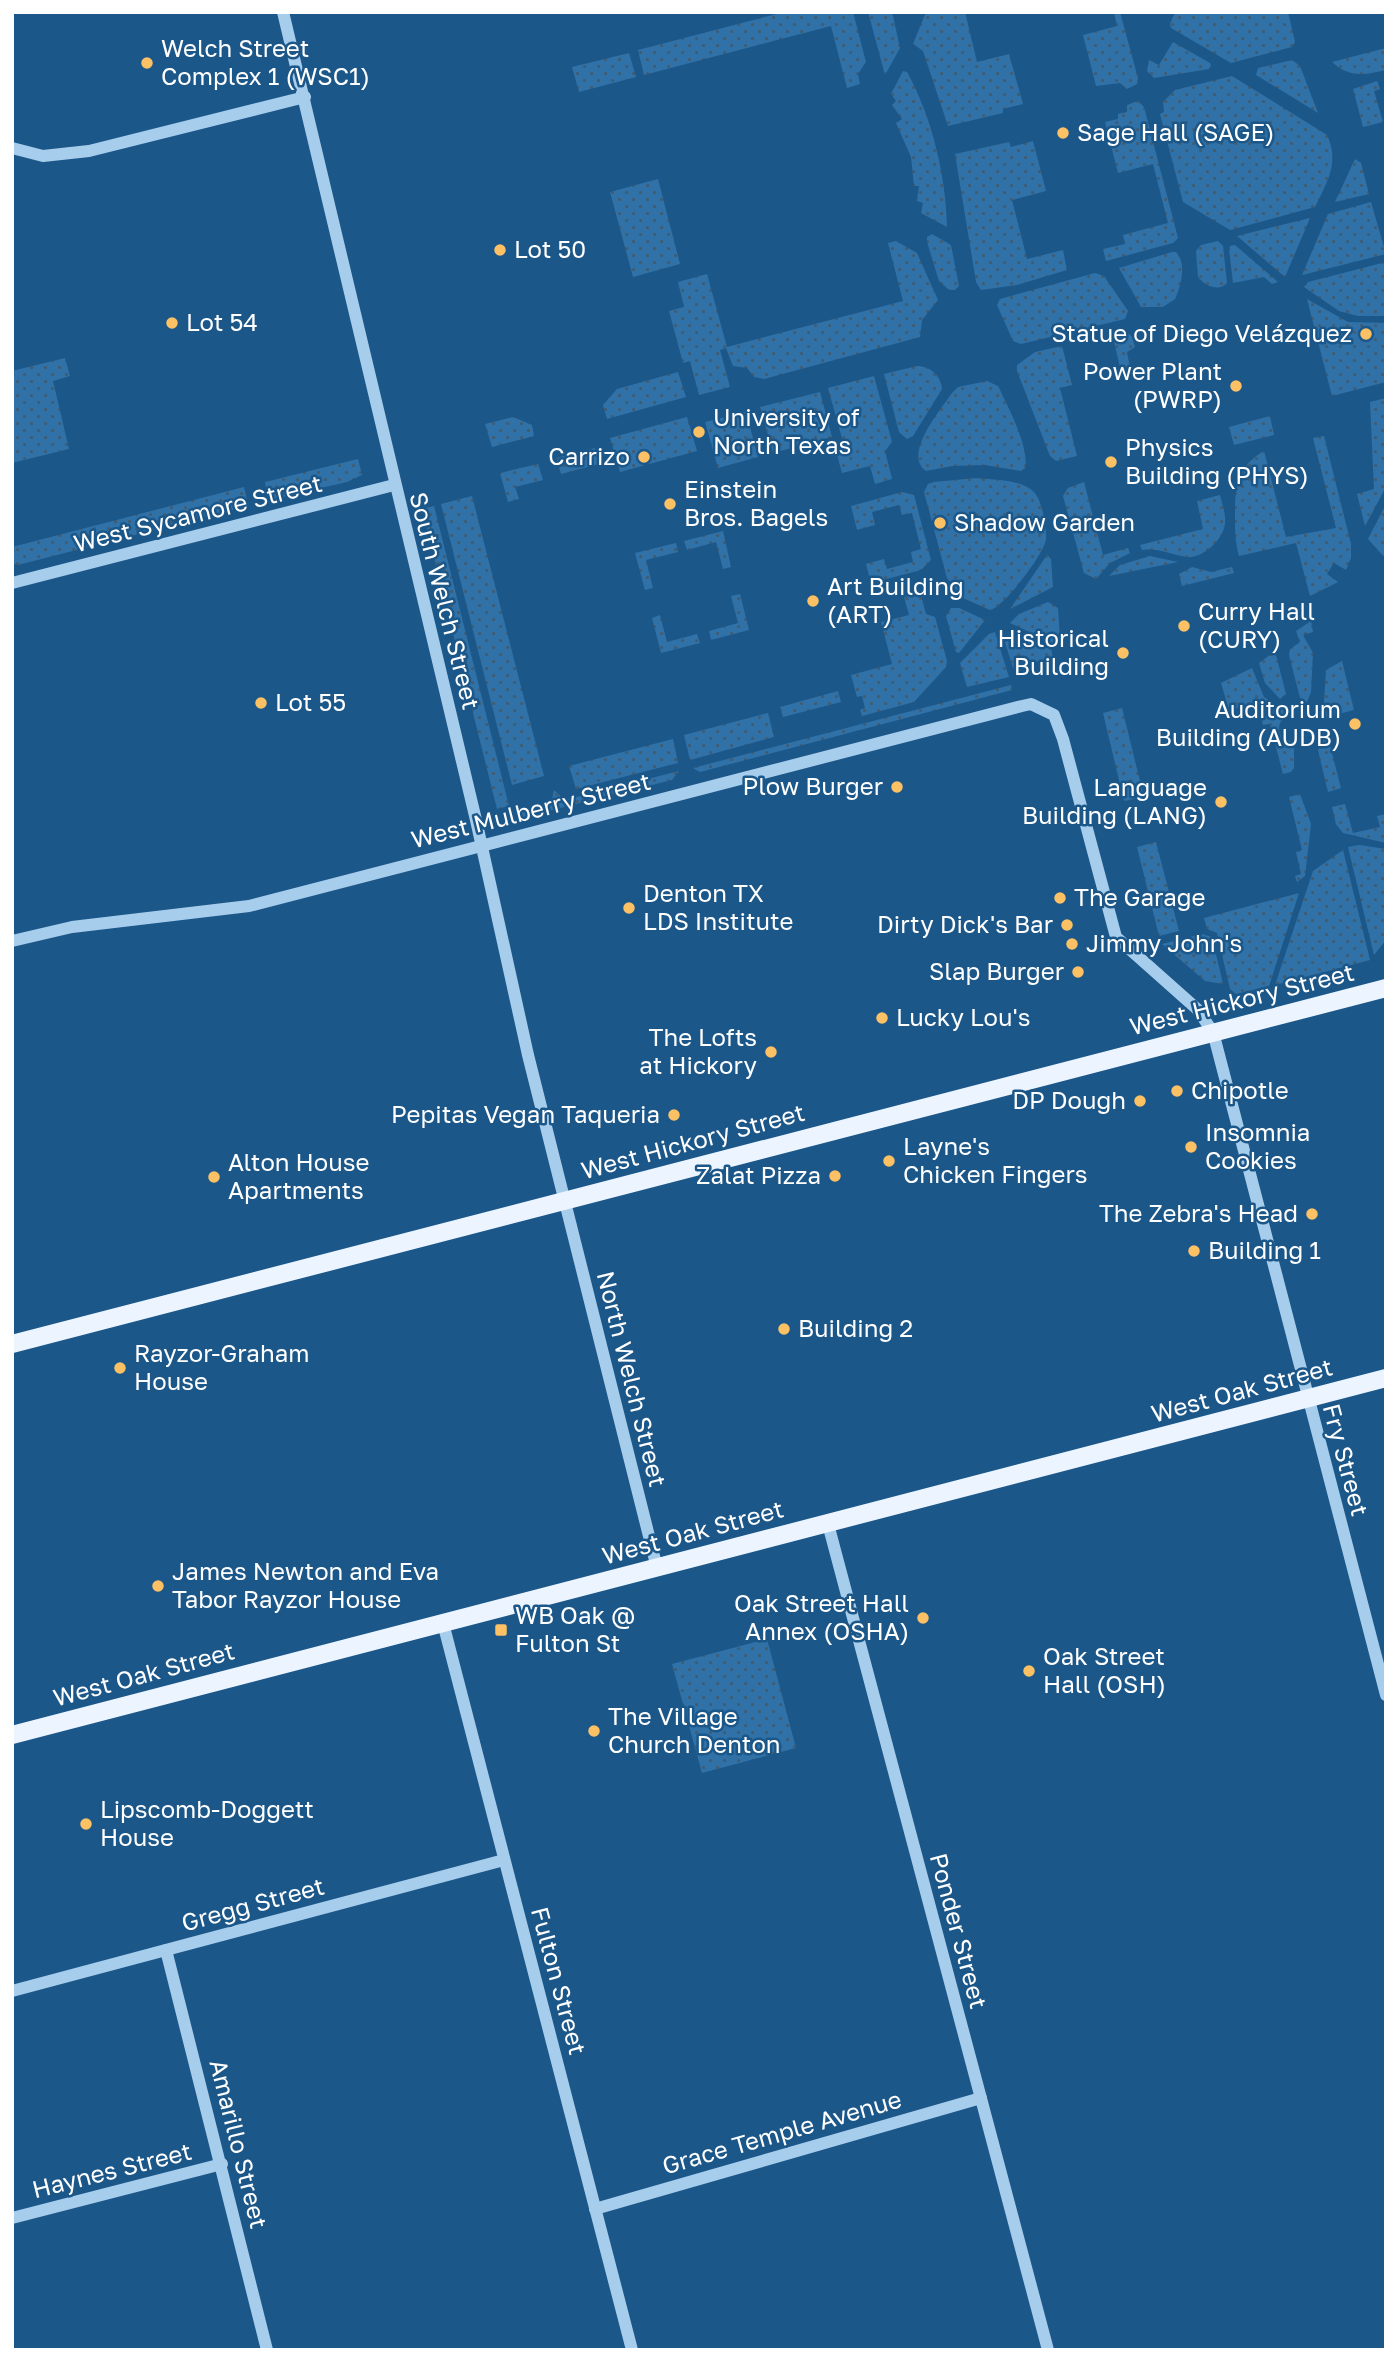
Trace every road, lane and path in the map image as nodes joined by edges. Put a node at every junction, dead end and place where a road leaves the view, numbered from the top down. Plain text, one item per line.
1 (283, 12) edge
2 (305, 97) junction
3 (12, 148) edge
4 (394, 485) junction
5 (12, 583) edge
6 (482, 846) junction
7 (12, 941) edge
8 (1386, 988) edge
9 (1213, 1032) junction
10 (564, 1201) junction
11 (12, 1344) edge
12 (1386, 1378) edge
13 (1307, 1399) junction
14 (828, 1524) junction
15 (657, 1568) junction
16 (443, 1623) junction
17 (1386, 1695) edge
18 (12, 1735) edge
19 (504, 1860) junction
20 (166, 1950) junction
21 (12, 1991) edge
22 (981, 2098) junction
23 (222, 2164) junction
24 (596, 2209) junction
25 (12, 2218) edge
26 (267, 2350) edge
27 (632, 2350) edge
28 (1048, 2350) edge

1 - 2 street, South Welch Street
2 - 3 street
2 - 4 street, South Welch Street
4 - 5 street, West Sycamore Street
4 - 6 street, South Welch Street
6 - 7 street, West Mulberry Street
6 - 9 street, West Mulberry Street
6 - 10 street, South Welch Street
8 - 9 main road, West Hickory Street
9 - 10 main road, West Hickory Street
9 - 13 street, Fry Street
10 - 11 main road, West Hickory Street
10 - 15 street, North Welch Street
12 - 13 main road, West Oak Street
13 - 14 main road, West Oak Street
13 - 17 street, Fry Street
14 - 15 main road, West Oak Street
14 - 22 street, Ponder Street
15 - 16 main road, West Oak Street
16 - 18 main road, West Oak Street
16 - 19 street, Fulton Street
19 - 20 street, Gregg Street
19 - 24 street, Fulton Street
20 - 21 street, Gregg Street
20 - 23 street, Amarillo Street
22 - 24 street, Grace Temple Avenue
22 - 28 street, Ponder Street
23 - 25 street, Haynes Street
23 - 26 street, Amarillo Street
24 - 27 street, Fulton Street

